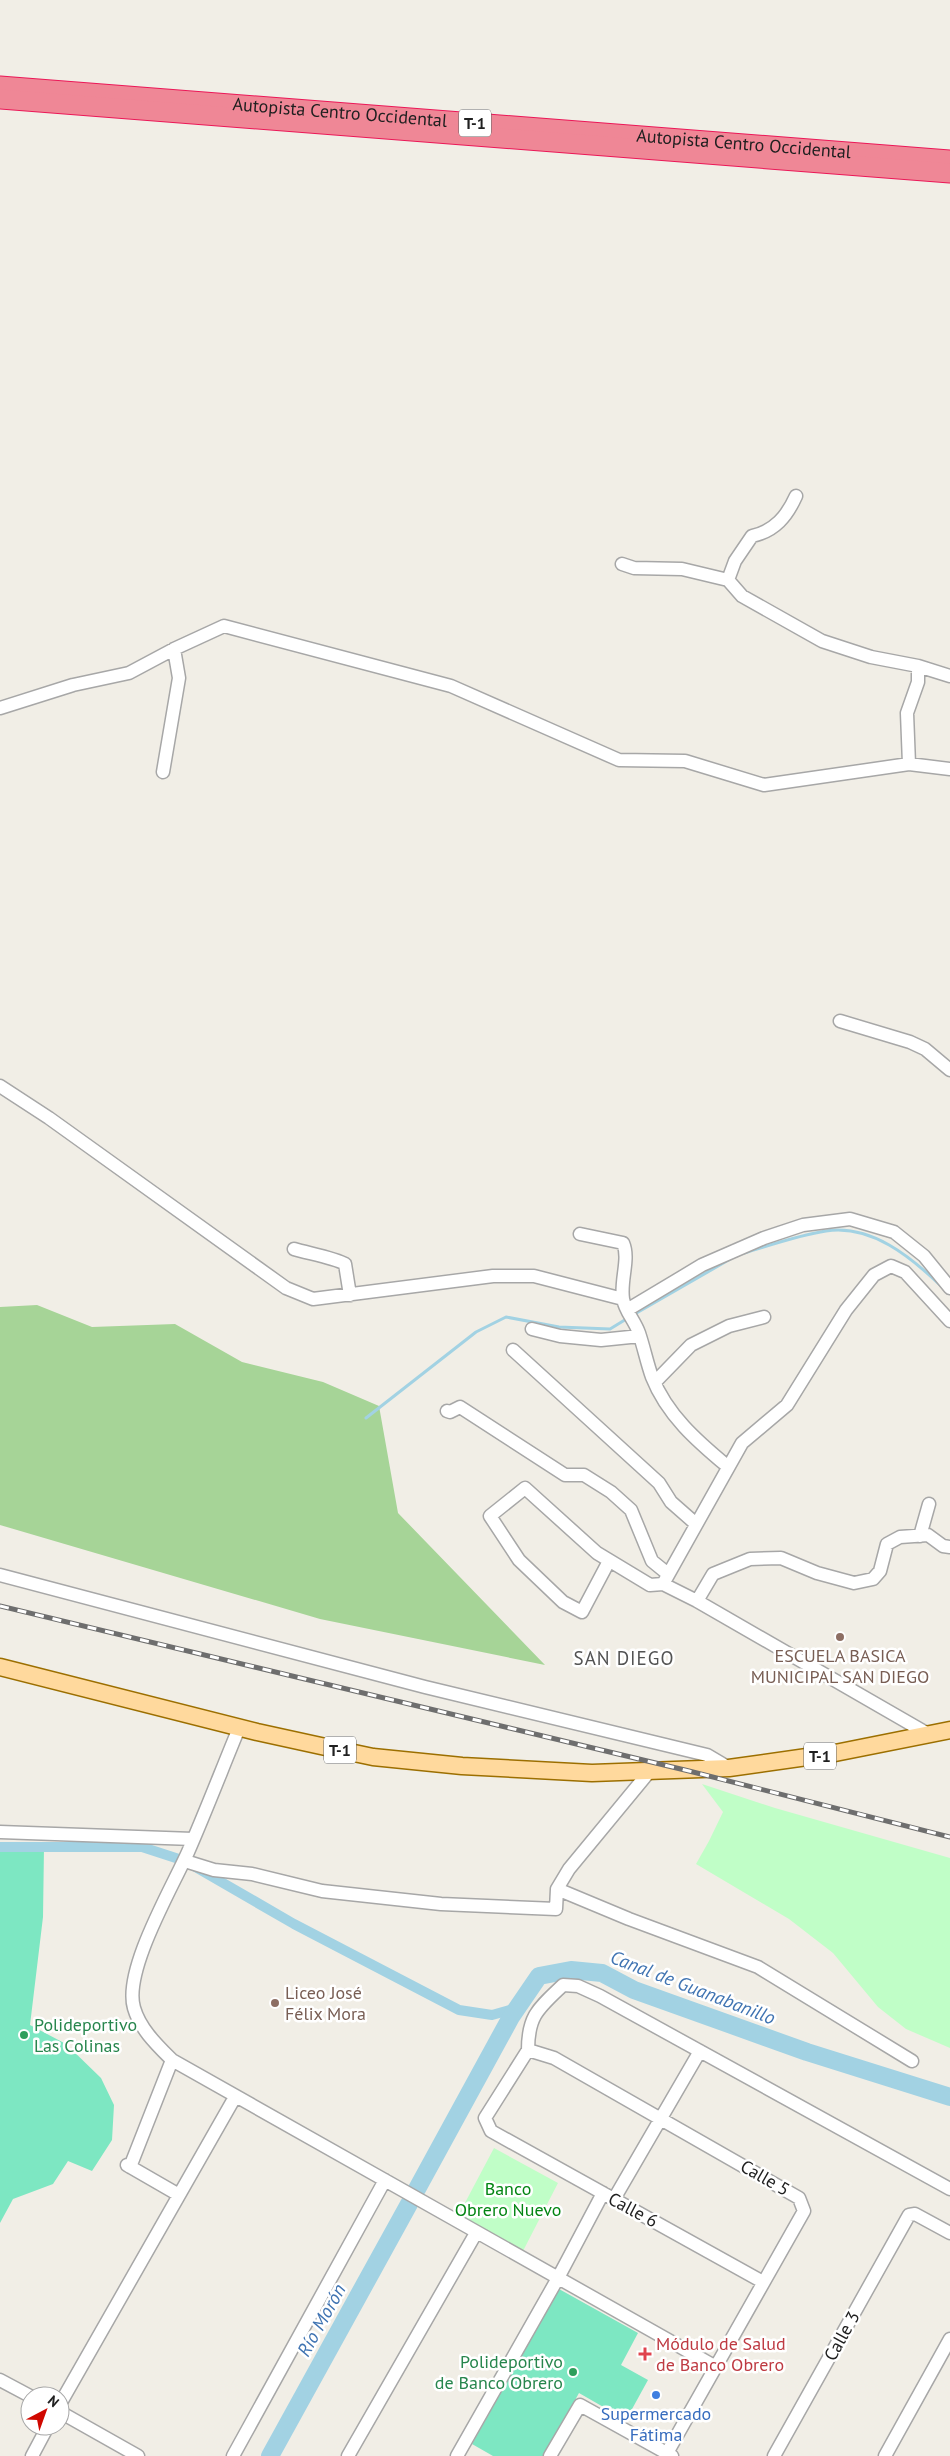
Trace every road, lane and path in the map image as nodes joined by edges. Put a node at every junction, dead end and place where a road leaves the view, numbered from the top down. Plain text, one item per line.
1 (0, 86) edge
2 (0, 99) edge
3 (950, 160) edge
4 (950, 173) edge
5 (796, 496) dead end
6 (622, 564) dead end
7 (728, 580) junction
8 (174, 649) junction
9 (918, 666) junction
10 (950, 676) edge
11 (0, 708) edge
12 (909, 764) junction
13 (950, 770) edge
14 (163, 772) dead end
15 (840, 1021) dead end
16 (950, 1070) edge
17 (0, 1086) edge
18 (580, 1234) dead end
19 (294, 1249) dead end
20 (950, 1288) edge
21 (350, 1295) junction
22 (627, 1308) junction
23 (764, 1317) dead end
24 (950, 1321) edge
25 (532, 1329) dead end
26 (638, 1332) junction
27 (513, 1350) dead end
28 (655, 1382) junction
29 (447, 1411) dead end
30 (727, 1466) junction
31 (929, 1504) dead end
32 (696, 1524) junction
33 (920, 1536) junction
34 (950, 1547) edge
35 (609, 1560) junction
36 (0, 1575) edge
37 (665, 1579) junction
38 (697, 1601) junction
39 (0, 1667) edge
40 (239, 1728) junction
41 (950, 1730) edge
42 (928, 1734) junction
43 (729, 1768) junction
44 (649, 1772) junction
45 (0, 1832) edge
46 (193, 1839) junction
47 (185, 1861) junction
48 (557, 1889) junction
49 (528, 2050) junction
50 (700, 2051) junction
51 (172, 2060) junction
52 (912, 2061) dead end
53 (235, 2097) junction
54 (661, 2118) junction
55 (385, 2180) junction
56 (950, 2190) edge
57 (179, 2195) junction
58 (608, 2196) junction
59 (476, 2233) junction
60 (950, 2233) edge
61 (558, 2278) junction
62 (763, 2282) junction
63 (950, 2339) edge
64 (716, 2367) junction
65 (0, 2380) edge
66 (70, 2386) edge
67 (20, 2391) edge
68 (70, 2418) edge
69 (43, 2436) edge
70 (669, 2454) edge
71 (32, 2456) edge
72 (138, 2456) edge
73 (233, 2456) edge
74 (348, 2456) edge
75 (457, 2456) edge
76 (550, 2456) edge
77 (774, 2456) edge
78 (885, 2456) edge

1 - 3 highway, Autopista Centro Occidental / T-1
2 - 4 highway, Autopista Centro Occidental / T-1
5 - 7 street
6 - 7 street
7 - 9 street
8 - 11 street
8 - 12 street
8 - 14 street
9 - 10 street
9 - 12 street
12 - 13 street
15 - 16 street
17 - 21 street
18 - 22 street
19 - 21 street
20 - 22 street
21 - 22 street
22 - 26 street
23 - 28 street
24 - 30 street
25 - 26 street
26 - 28 street
27 - 32 street
28 - 30 street
29 - 37 street
30 - 32 street
31 - 33 street
32 - 37 street
33 - 34 street
33 - 38 street
35 - 35 street
35 - 37 street
36 - 43 street
37 - 38 street
38 - 42 street
39 - 40 main road, T-1
40 - 44 main road, T-1
40 - 46 street
41 - 42 main road, T-1
42 - 43 main road, T-1
43 - 44 main road, T-1
44 - 48 street
45 - 46 street
46 - 47 street
47 - 48 street
47 - 51 street
48 - 52 street
49 - 50 street
49 - 54 street, Calle 5
49 - 58 street, Calle 6
50 - 54 street
50 - 56 street
51 - 53 street
51 - 57 street
53 - 55 street
53 - 57 street
54 - 58 street
54 - 62 street, Calle 5
55 - 59 street
55 - 73 street
57 - 66 street
58 - 61 street
58 - 62 street, Calle 6
59 - 61 street
59 - 74 street
60 - 77 street, Calle 3
61 - 64 street
61 - 75 street
62 - 64 street, Calle 5
63 - 78 street
64 - 70 street, Calle 5
65 - 67 street
68 - 72 street
69 - 71 street
70 - 76 street

